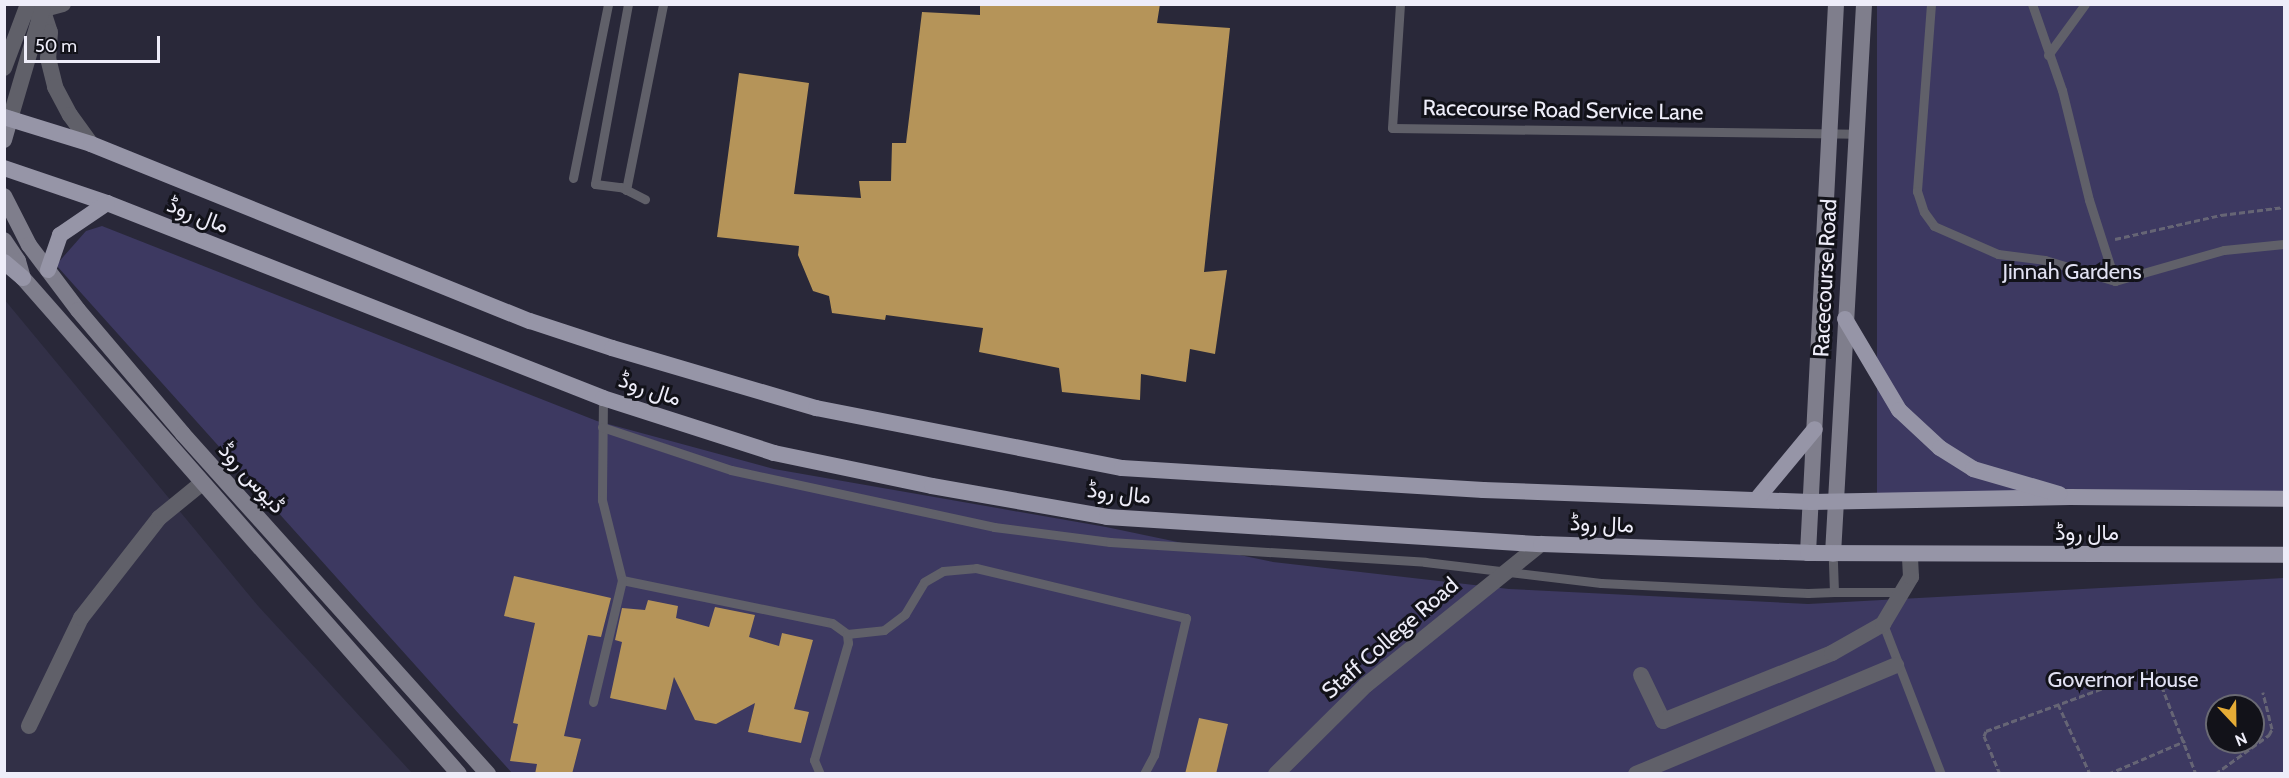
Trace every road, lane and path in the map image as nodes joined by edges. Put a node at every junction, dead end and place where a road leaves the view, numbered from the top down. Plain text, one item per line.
1 (63, 4) edge
2 (608, 4) edge
3 (628, 4) edge
4 (663, 4) edge
5 (1400, 4) edge
6 (1836, 4) edge
7 (1864, 4) edge
8 (1931, 4) edge
9 (2031, 4) edge
10 (2085, 4) edge
11 (34, 8) edge
12 (2048, 55) junction
13 (4, 68) edge
14 (7, 118) edge
15 (1828, 133) junction
16 (1856, 134) junction
17 (4, 140) edge
18 (91, 144) junction
19 (4, 168) edge
20 (573, 178) dead end
21 (626, 190) junction
22 (4, 196) edge
23 (645, 199) dead end
24 (107, 203) junction
25 (2284, 207) edge
26 (4, 240) edge
27 (2103, 243) junction
28 (2284, 244) edge
29 (4, 262) edge
30 (48, 270) junction
31 (23, 278) junction
32 (2115, 281) junction
33 (1845, 320) junction
34 (603, 398) junction
35 (602, 427) junction
36 (1815, 429) junction
37 (201, 483) junction
38 (2070, 498) junction
39 (1756, 500) junction
40 (2284, 500) edge
41 (1834, 501) junction
42 (1811, 502) junction
43 (1541, 544) junction
44 (1808, 553) junction
45 (1833, 554) junction
46 (2284, 555) edge
47 (1910, 556) junction
48 (1503, 573) junction
49 (622, 580) junction
50 (1834, 592) junction
51 (1904, 592) junction
52 (1883, 624) junction
53 (847, 634) junction
54 (1896, 665) junction
55 (1641, 675) dead end
56 (2263, 692) dead end
57 (593, 702) dead end
58 (2058, 704) junction
59 (29, 726) dead end
60 (2185, 741) junction
61 (818, 773) edge
62 (459, 774) edge
63 (489, 774) edge
64 (1144, 774) edge
65 (1276, 774) edge
66 (1636, 774) edge
67 (1941, 774) edge
68 (2000, 774) edge
69 (2090, 774) edge
70 (2108, 774) edge
71 (2196, 774) edge
72 (2215, 774) edge

1 - 11 street
2 - 20 lane
3 - 21 lane
4 - 21 lane
5 - 15 lane, Racecourse Road Service Lane
6 - 15 main road, Racecourse Road
7 - 16 main road, Racecourse Road
8 - 32 lane
9 - 12 lane
10 - 12 lane
11 - 13 street
11 - 14 street
11 - 18 street
12 - 27 lane
14 - 17 main road
14 - 18 main road, مال روڈ
15 - 16 lane, Racecourse Road Service Lane
15 - 36 main road, Racecourse Road
16 - 33 main road, Racecourse Road
18 - 39 main road, مال روڈ
19 - 24 main road, مال روڈ
21 - 23 lane
22 - 30 main road, ڈیوس روڈ
24 - 30 main road
24 - 34 main road, مال روڈ
25 - 27 path
26 - 31 main road, ڈیوس روڈ
27 - 32 lane
28 - 32 lane
29 - 31 main road
30 - 63 main road, ڈیوس روڈ
31 - 37 main road, ڈیوس روڈ
33 - 38 main road
33 - 41 main road, Racecourse Road
34 - 35 lane
34 - 43 main road, مال روڈ
35 - 48 lane
35 - 49 lane
36 - 39 main road
36 - 42 main road, Racecourse Road
37 - 59 street
37 - 62 main road, ڈیوس روڈ
38 - 40 main road, مال روڈ
38 - 41 main road, مال روڈ
39 - 42 main road, مال روڈ
41 - 42 main road, مال روڈ
41 - 45 main road, Racecourse Road
42 - 44 main road, Racecourse Road
43 - 44 main road, مال روڈ
43 - 48 street, Staff College Road
44 - 45 main road, مال روڈ
45 - 47 main road, مال روڈ
45 - 50 lane
46 - 47 main road, مال روڈ
47 - 51 street
48 - 50 lane
48 - 65 street, Staff College Road
49 - 53 lane
49 - 57 lane
50 - 51 lane
51 - 52 street
52 - 54 lane
52 - 55 street
53 - 61 lane
53 - 64 lane
54 - 66 street
54 - 67 lane
56 - 72 path
58 - 60 path
58 - 68 path
58 - 69 path
60 - 70 path
60 - 71 path

